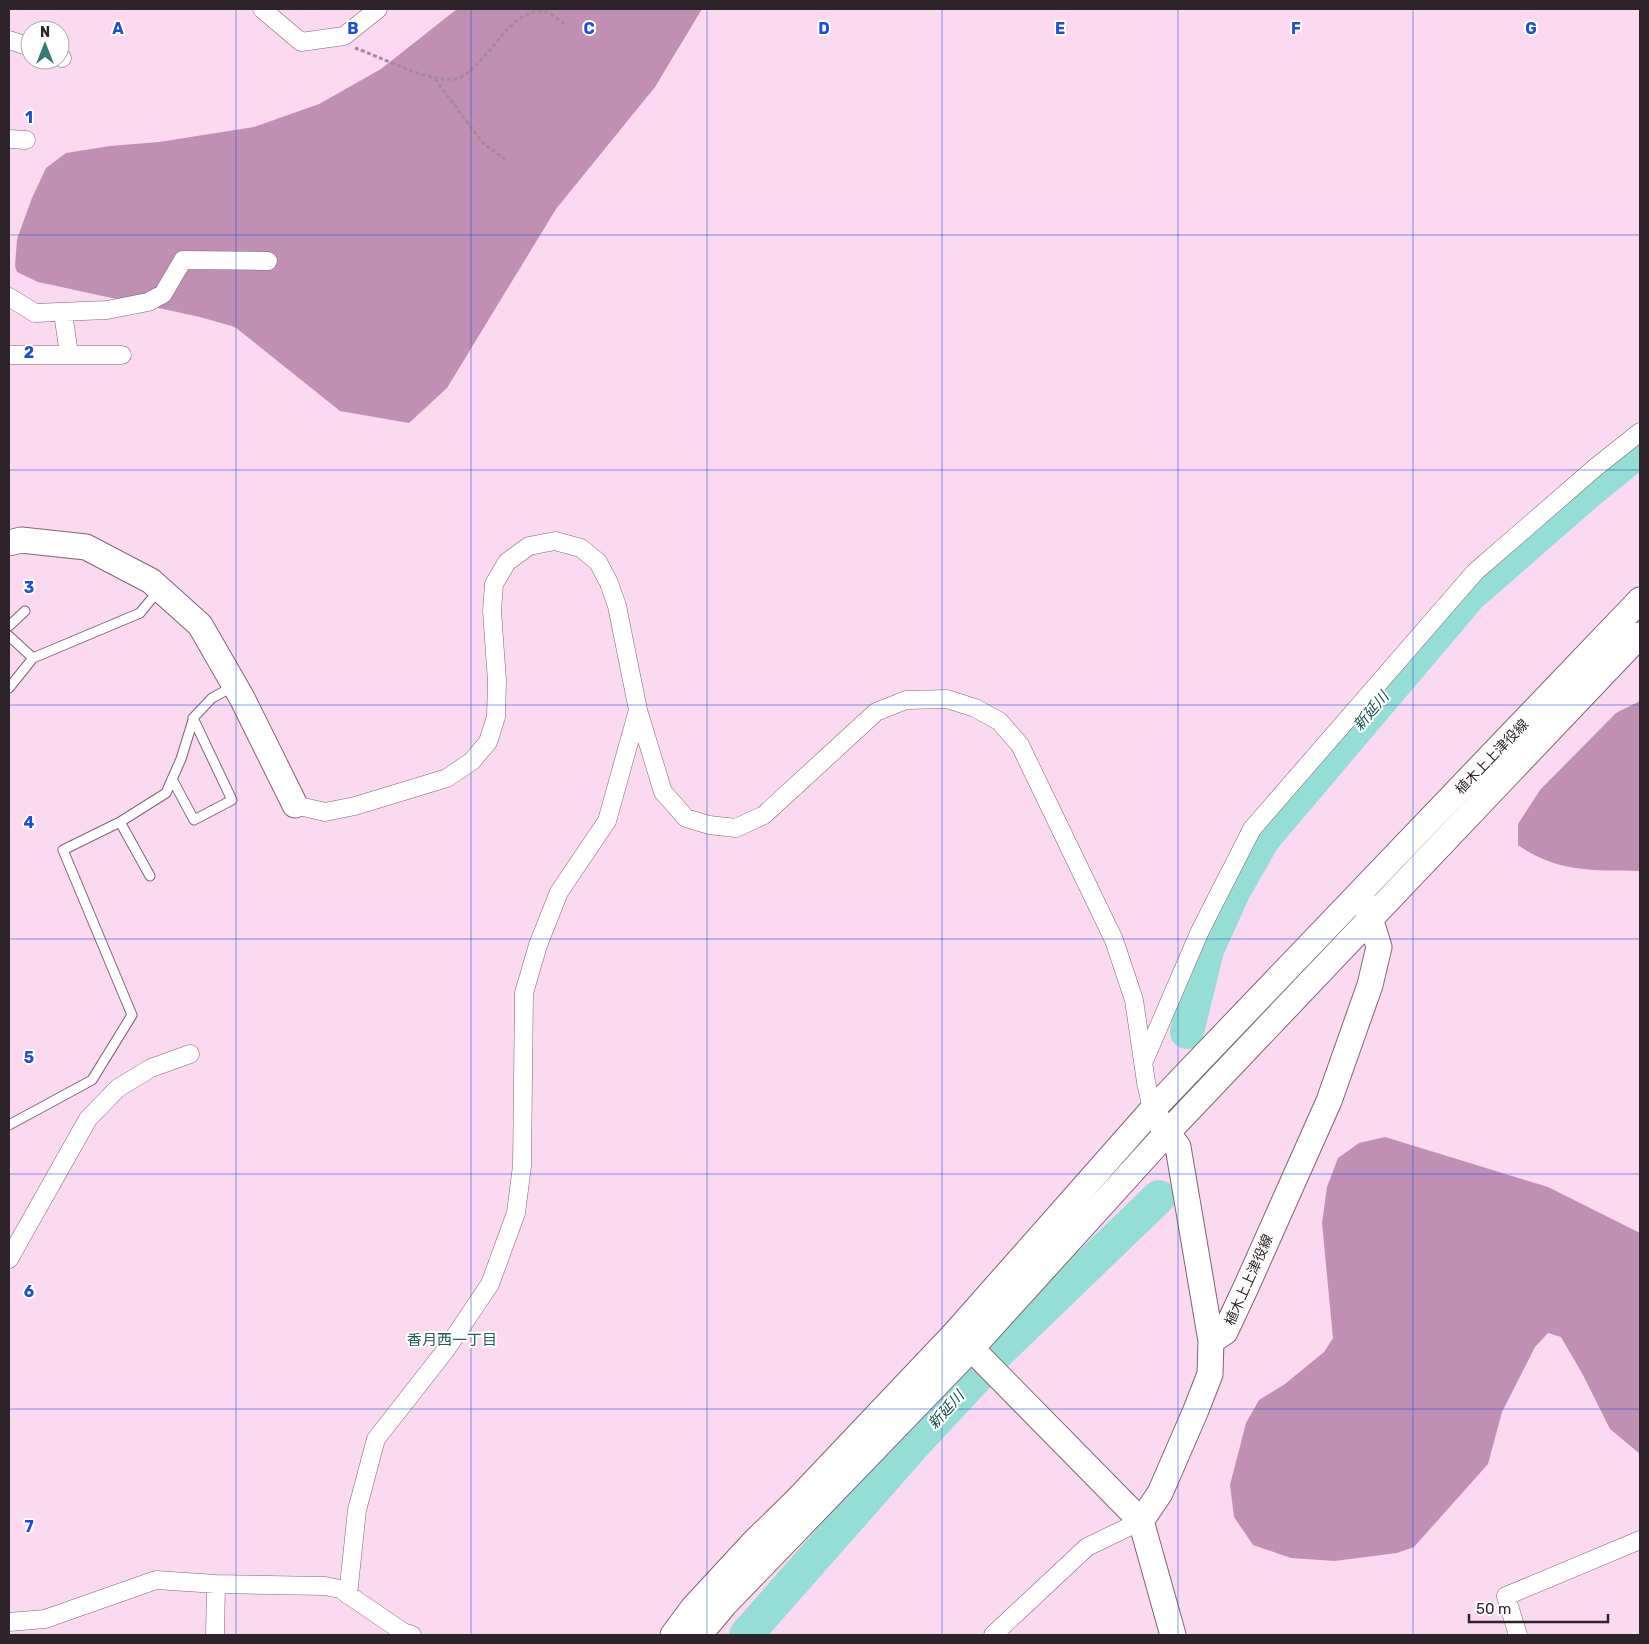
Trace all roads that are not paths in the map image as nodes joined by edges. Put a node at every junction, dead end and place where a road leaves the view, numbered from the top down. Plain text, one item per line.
1 (262, 9) edge
2 (378, 9) edge
3 (268, 261) dead end
4 (9, 297) edge
5 (63, 313) junction
6 (68, 354) junction
7 (9, 355) edge
8 (122, 355) dead end
9 (1640, 432) edge
10 (9, 543) edge
11 (160, 589) junction
12 (1640, 600) edge
13 (24, 610) dead end
14 (9, 626) edge
15 (1640, 635) edge
16 (9, 636) edge
17 (34, 658) junction
18 (235, 685) junction
19 (9, 688) edge
20 (638, 710) junction
21 (193, 718) junction
22 (172, 779) junction
23 (295, 805) joint
24 (120, 822) junction
25 (150, 876) dead end
26 (1361, 894) junction
27 (1372, 918) junction
28 (190, 1054) dead end
29 (1144, 1062) junction
30 (1152, 1110) junction
31 (9, 1125) edge
32 (1166, 1134) junction
33 (9, 1259) edge
34 (964, 1341) junction
35 (1211, 1341) junction
36 (1141, 1521) junction
37 (1640, 1540) edge
38 (216, 1584) junction
39 (348, 1595) junction
40 (9, 1622) edge
41 (682, 1634) edge
42 (215, 1635) edge
43 (412, 1635) edge
44 (993, 1635) edge
45 (1173, 1635) edge
46 (1518, 1635) edge

1 - 2 street
3 - 5 street
4 - 5 street
5 - 6 street
6 - 7 street
6 - 8 street
9 - 29 street
10 - 11 street
11 - 17 lane
11 - 18 street
12 - 26 street, 植木上上津役線
13 - 14 lane
15 - 27 street, 植木上上津役線
16 - 17 lane
17 - 19 lane
18 - 21 lane
18 - 23 street
20 - 23 street
20 - 29 street
20 - 39 street
21 - 22 lane
21 - 22 lane
22 - 24 lane
24 - 25 lane
24 - 31 lane
26 - 27 street, 植木上上津役線
26 - 30 street
27 - 32 street
27 - 35 street, 植木上上津役線
28 - 33 street
29 - 30 street
30 - 32 street
30 - 34 street
32 - 34 street
32 - 35 street
34 - 36 street
34 - 41 street
35 - 36 street
36 - 44 street
36 - 45 street
37 - 46 street
38 - 39 street
38 - 40 street
38 - 42 street
39 - 43 street

